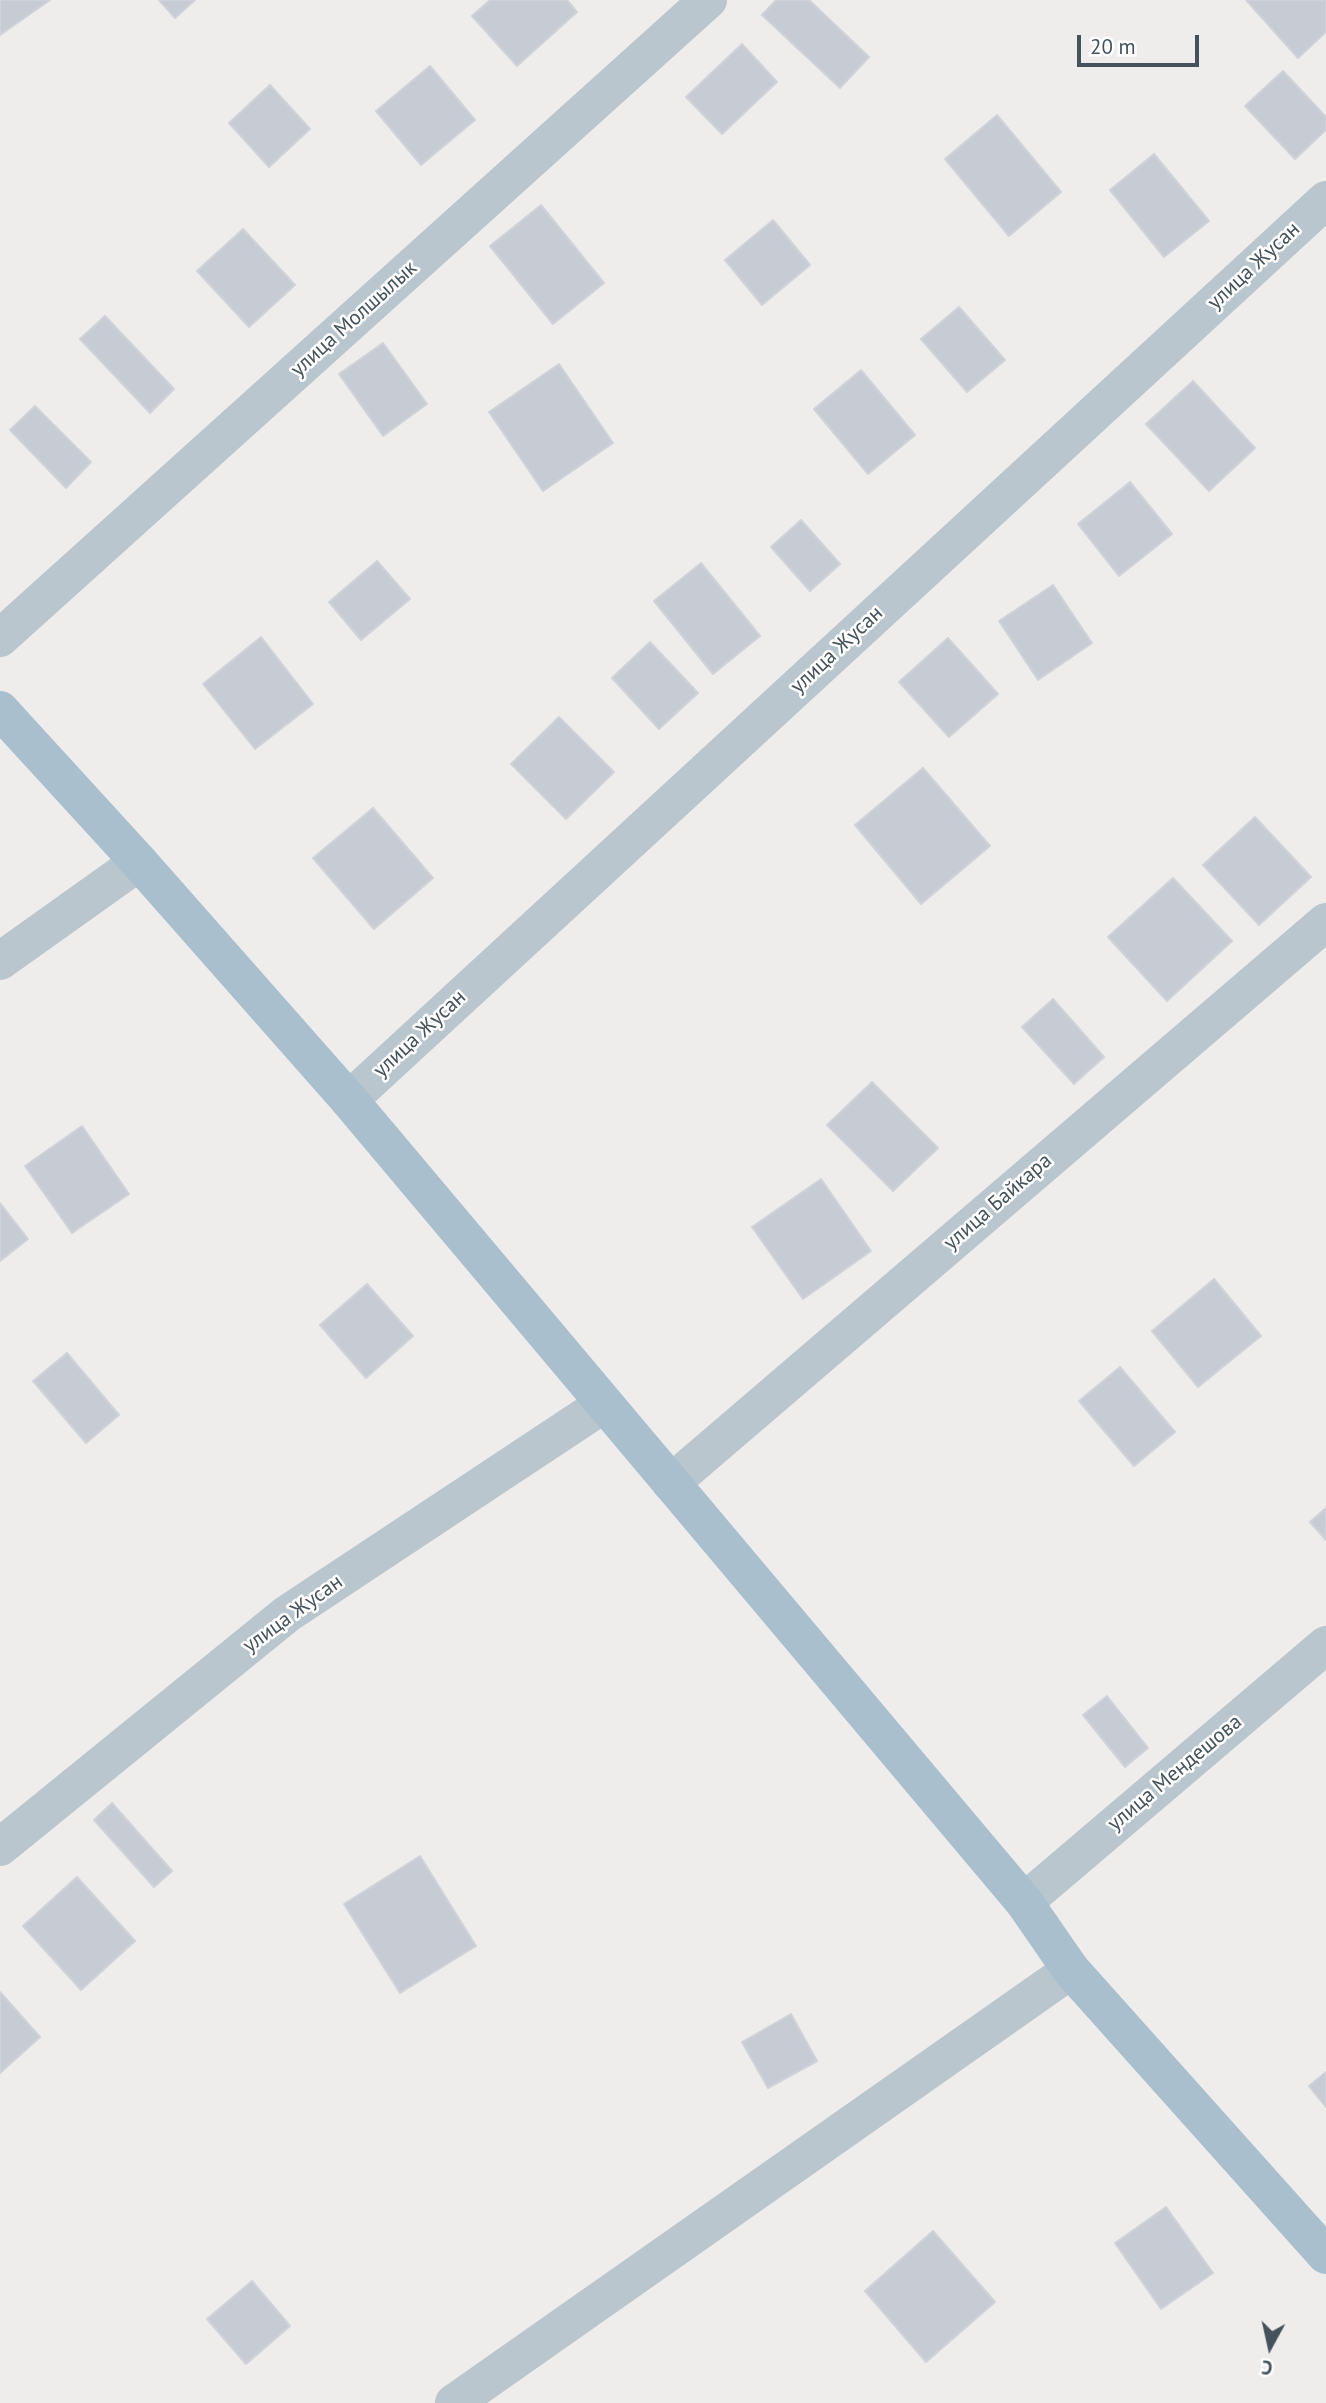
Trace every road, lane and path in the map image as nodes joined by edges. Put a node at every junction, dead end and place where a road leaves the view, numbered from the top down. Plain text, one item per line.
1 (708, 0) edge
2 (1326, 200) edge
3 (0, 638) edge
4 (0, 710) edge
5 (139, 862) junction
6 (1326, 922) edge
7 (0, 961) edge
8 (349, 1100) junction
9 (604, 1404) junction
10 (671, 1483) junction
11 (1326, 1645) edge
12 (0, 1847) edge
13 (1024, 1902) junction
14 (1071, 1970) junction
15 (1326, 2255) edge
16 (454, 2403) edge

1 - 3 street, улица Молшылык
2 - 8 street, улица Жусан
4 - 5 main road
5 - 7 street
5 - 8 main road
6 - 10 street, улица Байкара
8 - 9 main road
9 - 10 main road
9 - 12 street, улица Жусан
10 - 13 main road
11 - 13 street, улица Мендешова
13 - 14 main road
14 - 15 main road
14 - 16 street

